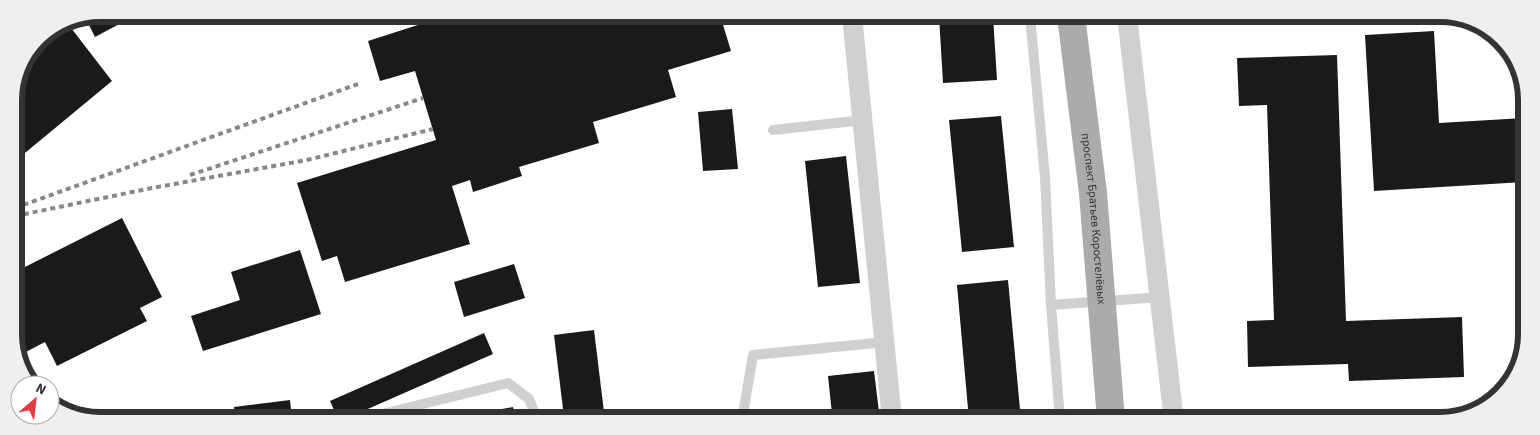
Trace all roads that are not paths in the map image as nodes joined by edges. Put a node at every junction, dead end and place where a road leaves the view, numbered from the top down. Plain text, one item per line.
1 (853, 23) edge
2 (1031, 23) edge
3 (1072, 23) edge
4 (1128, 23) edge
5 (863, 120) junction
6 (773, 130) dead end
7 (1161, 296) junction
8 (1051, 305) junction
9 (885, 342) junction
10 (387, 412) edge
11 (535, 412) edge
12 (743, 412) edge
13 (891, 412) edge
14 (1059, 412) edge
15 (1110, 412) edge
16 (1173, 412) edge

1 - 5 street
2 - 8 lane
3 - 15 main road, проспект Братьев Коростелёвых, bridge
4 - 7 street
5 - 6 lane
5 - 9 street
7 - 8 lane
7 - 16 street
8 - 14 lane
9 - 12 lane
9 - 13 street
10 - 11 lane

